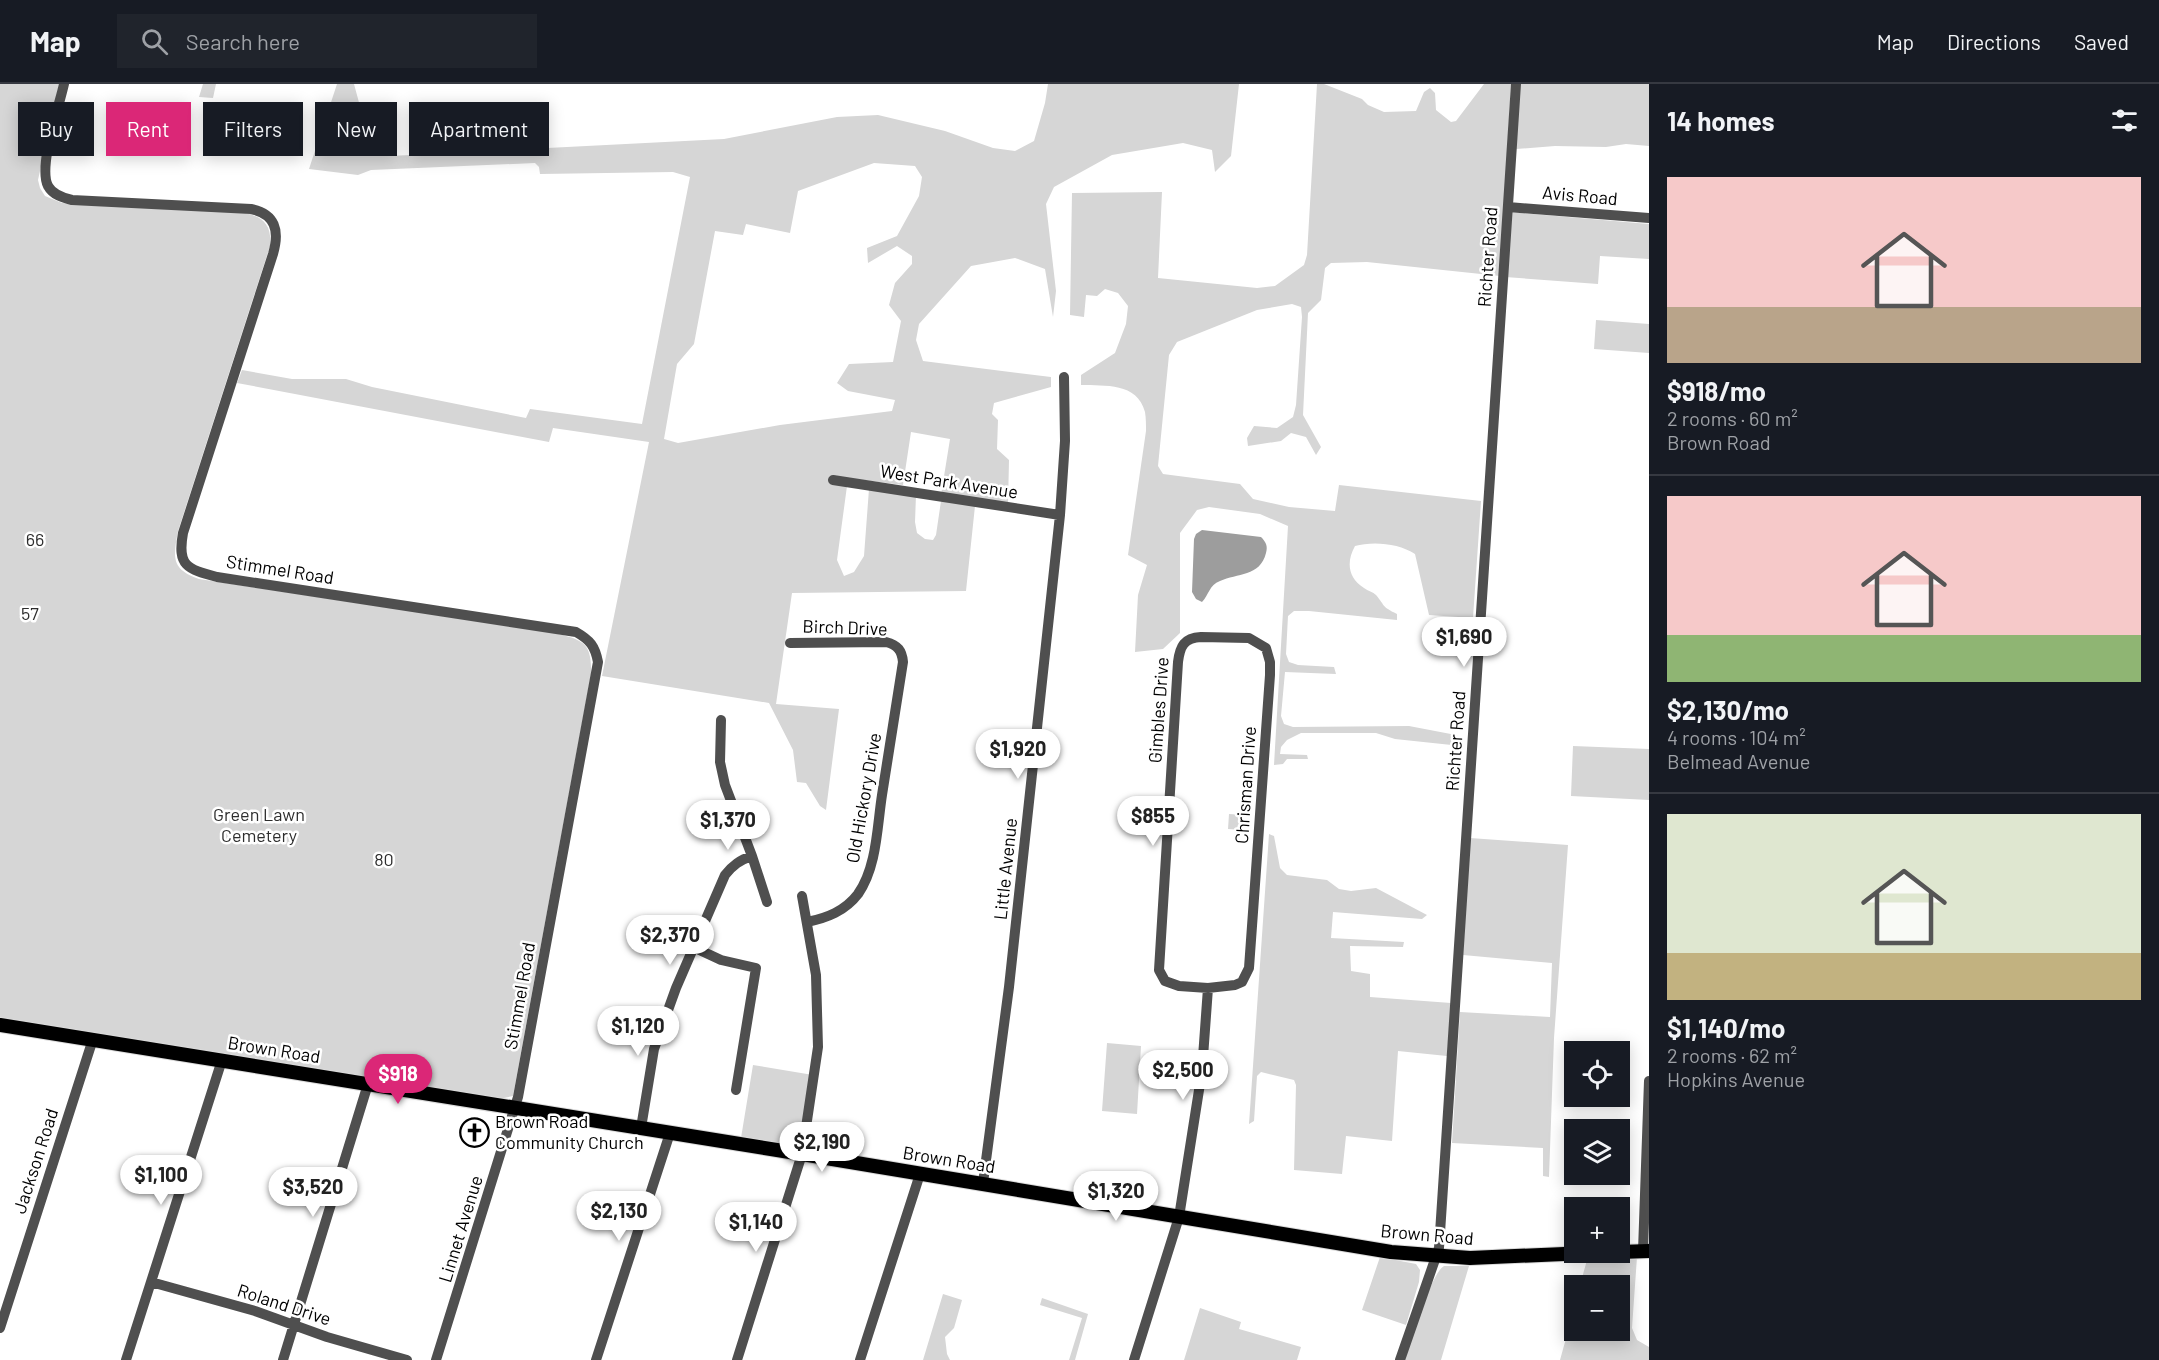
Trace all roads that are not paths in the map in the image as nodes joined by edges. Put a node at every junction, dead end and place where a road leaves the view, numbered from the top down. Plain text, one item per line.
1 (64, 84) edge
2 (1516, 84) edge
3 (1508, 207) junction
4 (1649, 218) edge
5 (1064, 377) dead end
6 (833, 480) dead end
7 (1060, 516) junction
8 (790, 643) dead end
9 (898, 648) joint
10 (1180, 648) joint
11 (721, 720) dead end
12 (753, 856) junction
13 (802, 896) dead end
14 (767, 902) dead end
15 (807, 922) junction
16 (693, 947) junction
17 (1208, 988) junction
18 (0, 1024) edge
19 (93, 1040) junction
20 (222, 1060) junction
21 (1649, 1082) edge
22 (368, 1084) junction
23 (736, 1090) dead end
24 (515, 1107) junction
25 (641, 1128) junction
26 (670, 1132) junction
27 (802, 1154) junction
28 (920, 1174) junction
29 (982, 1183) junction
30 (1179, 1217) junction
31 (1646, 1251) edge
32 (1630, 1252) edge
33 (1564, 1254) edge
34 (1436, 1257) junction
35 (151, 1282) junction
36 (294, 1326) junction
37 (0, 1328) edge
38 (126, 1360) edge
39 (283, 1360) edge
40 (407, 1360) edge
41 (436, 1360) edge
42 (596, 1360) edge
43 (737, 1360) edge
44 (860, 1360) edge
45 (1134, 1360) edge
46 (1400, 1360) edge

1 - 24 street, Stimmel Road
2 - 3 street, Richter Road
3 - 4 street, Avis Road
3 - 34 street, Richter Road
5 - 7 street, Little Avenue
6 - 7 street, West Park Avenue
7 - 29 street, Little Avenue
8 - 9 street, Birch Drive
9 - 15 street, Old Hickory Drive
10 - 17 street, Gimbles Drive
10 - 17 street, Chrisman Drive
11 - 12 street
12 - 14 street
12 - 16 street
13 - 15 street
15 - 27 street
16 - 23 street
16 - 25 street
17 - 30 street
18 - 19 main road, Brown Road
19 - 20 main road, Brown Road
19 - 37 street, Jackson Road
20 - 22 main road, Brown Road
20 - 35 street
21 - 31 street
22 - 24 main road, Brown Road
22 - 36 street
24 - 25 main road, Brown Road
24 - 41 street, Linnet Avenue
25 - 26 main road, Brown Road
26 - 27 main road, Brown Road
26 - 42 street
27 - 28 main road, Brown Road
27 - 43 street
28 - 29 main road, Brown Road
28 - 44 street
29 - 30 main road, Brown Road
30 - 34 main road, Brown Road
30 - 45 street
31 - 32 main road
33 - 34 main road, Brown Road
34 - 46 street, Richter Road
35 - 36 street, Roland Drive
35 - 38 street
36 - 39 street
36 - 40 street, Roland Drive

